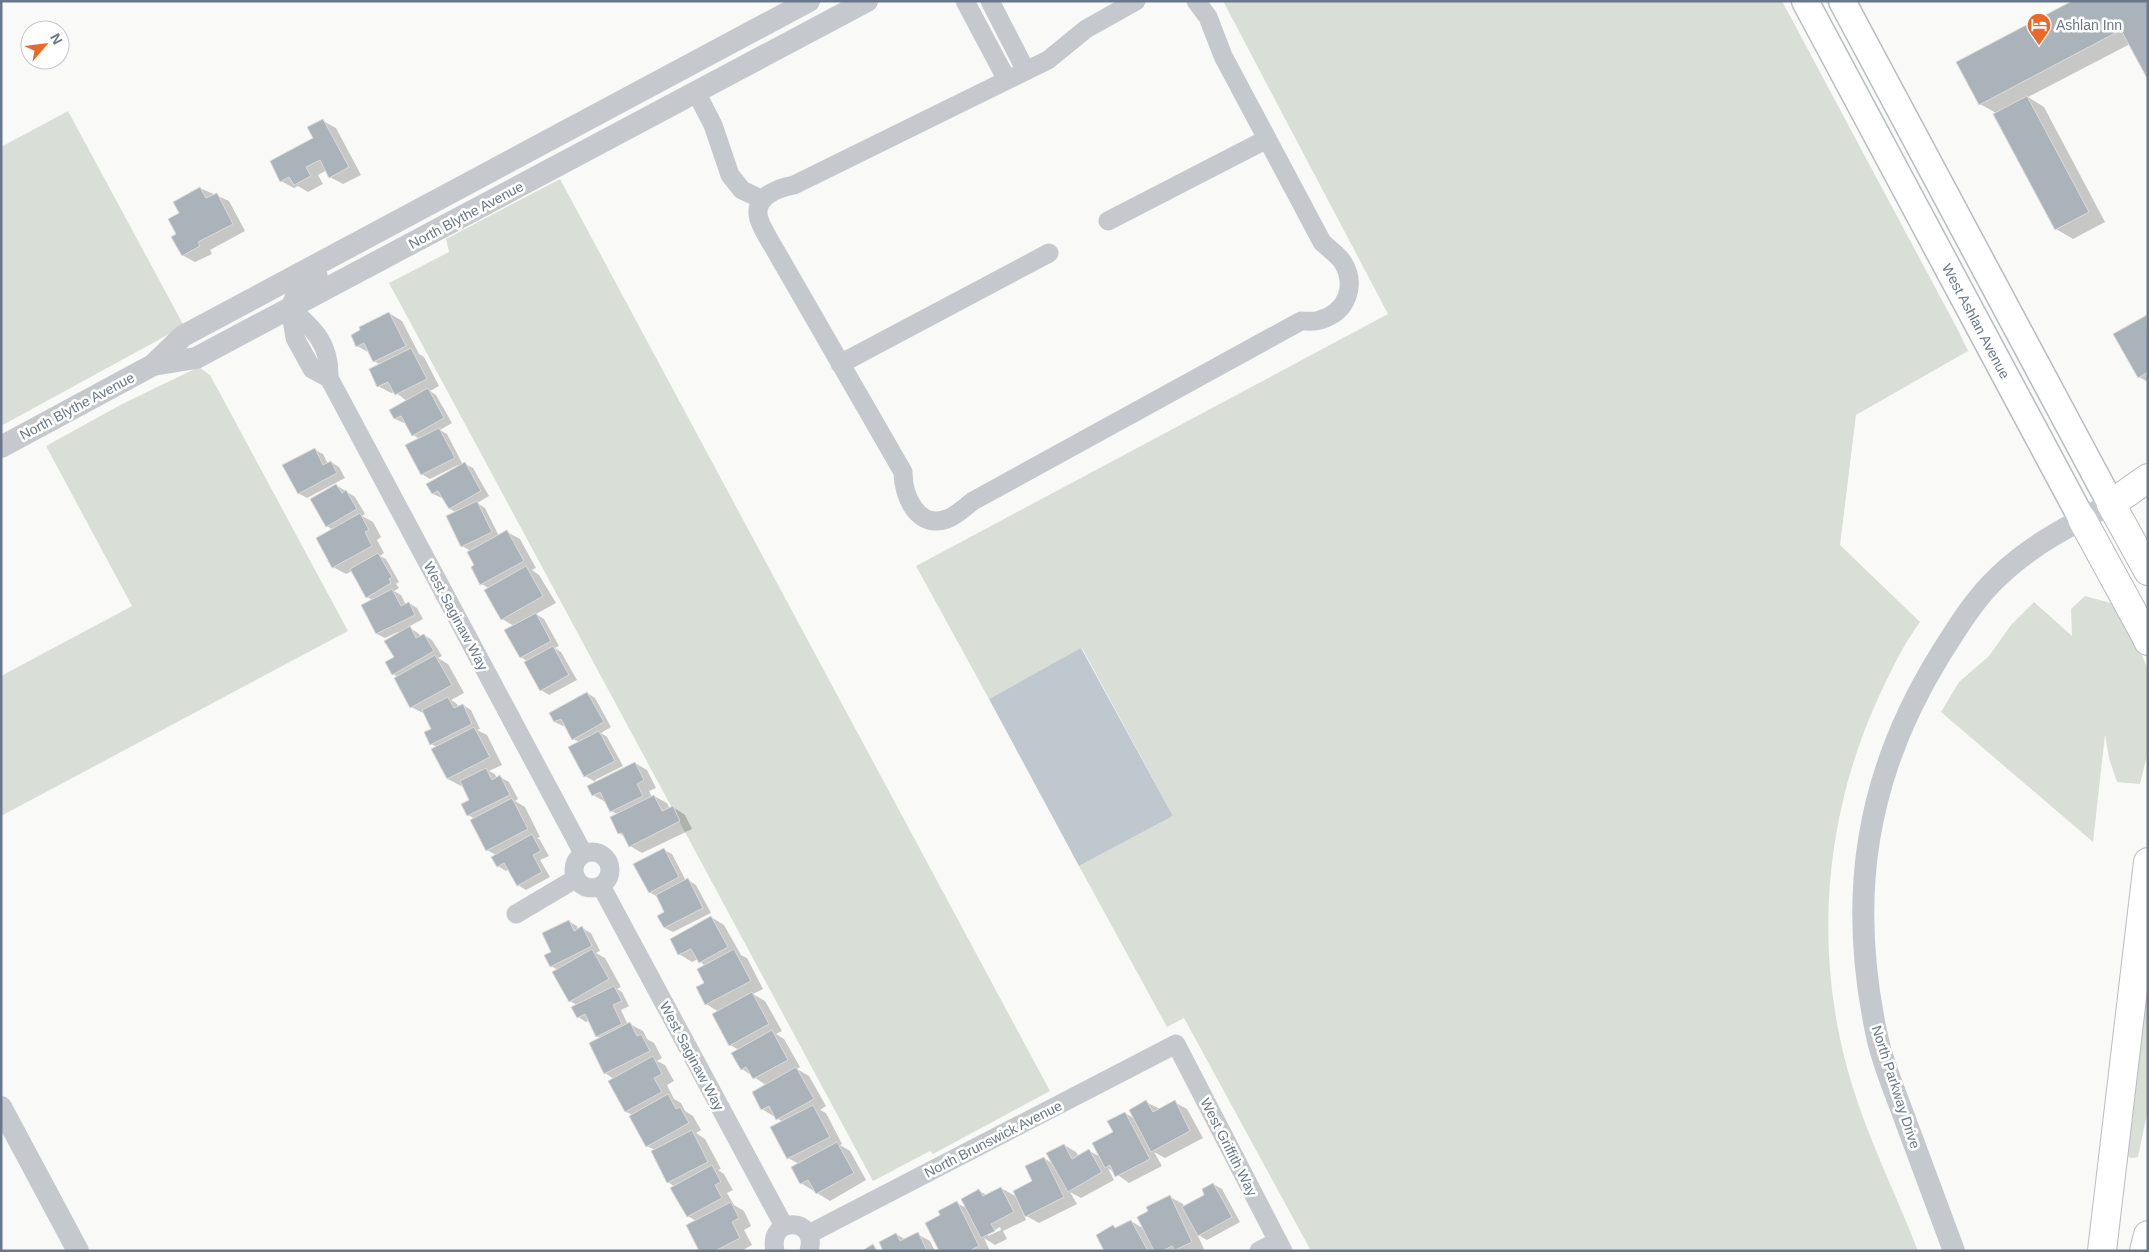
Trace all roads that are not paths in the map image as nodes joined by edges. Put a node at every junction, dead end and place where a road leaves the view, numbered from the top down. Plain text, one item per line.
1 (809, 1) edge
2 (867, 1) edge
3 (965, 1) edge
4 (1136, 1) edge
5 (1196, 1) edge
6 (1805, 1) edge
7 (1842, 1) edge
8 (993, 8) edge
9 (978, 25) junction
10 (1026, 71) junction
11 (1007, 80) junction
12 (696, 92) junction
13 (628, 98) junction
14 (640, 121) junction
15 (1267, 139) junction
16 (1887, 154) junction
17 (763, 200) junction
18 (424, 207) junction
19 (1108, 221) dead end
20 (1049, 253) dead end
21 (1987, 272) junction
22 (290, 308) junction
23 (840, 364) junction
24 (153, 365) junction
25 (1, 447) edge
26 (2148, 478) edge
27 (2111, 504) junction
28 (2082, 519) junction
29 (2148, 571) edge
30 (2148, 640) edge
31 (582, 853) junction
32 (2148, 862) edge
33 (575, 879) junction
34 (601, 886) junction
35 (516, 914) dead end
36 (1176, 1044) joint
37 (1, 1107) edge
38 (784, 1226) junction
39 (2148, 1235) edge
40 (809, 1242) edge
41 (1280, 1246) edge
42 (78, 1251) edge
43 (776, 1251) edge
44 (1259, 1251) edge
45 (1954, 1251) edge
46 (2102, 1251) edge
47 (2144, 1251) edge

1 - 13 street, North Blythe Avenue
2 - 12 street, North Blythe Avenue
3 - 9 street
4 - 10 street
5 - 15 street
6 - 16 main road, West Ashlan Avenue
7 - 21 main road
8 - 9 street
8 - 10 street
9 - 11 street
10 - 11 street
11 - 17 street
12 - 14 street, North Blythe Avenue
12 - 17 street
13 - 14 street
13 - 18 street, North Blythe Avenue
14 - 22 street, North Blythe Avenue
15 - 19 street
15 - 23 street
16 - 21 main road
16 - 28 main road, West Ashlan Avenue
17 - 23 street
18 - 22 street, North Blythe Avenue
18 - 24 street, North Blythe Avenue
20 - 23 street
21 - 27 main road
22 - 24 street, North Blythe Avenue
22 - 31 street, West Saginaw Way
24 - 25 street, North Blythe Avenue
26 - 27 main road
27 - 28 street, North Parkway Drive
27 - 29 main road
28 - 30 main road, West Ashlan Avenue
28 - 45 street, North Parkway Drive
31 - 33 street
31 - 34 street
32 - 46 main road
33 - 34 street
33 - 35 street
34 - 38 street, West Saginaw Way
36 - 40 street, North Brunswick Avenue
36 - 41 street, West Griffith Way
37 - 42 street
38 - 40 street
38 - 43 street
39 - 47 main road
41 - 44 street

